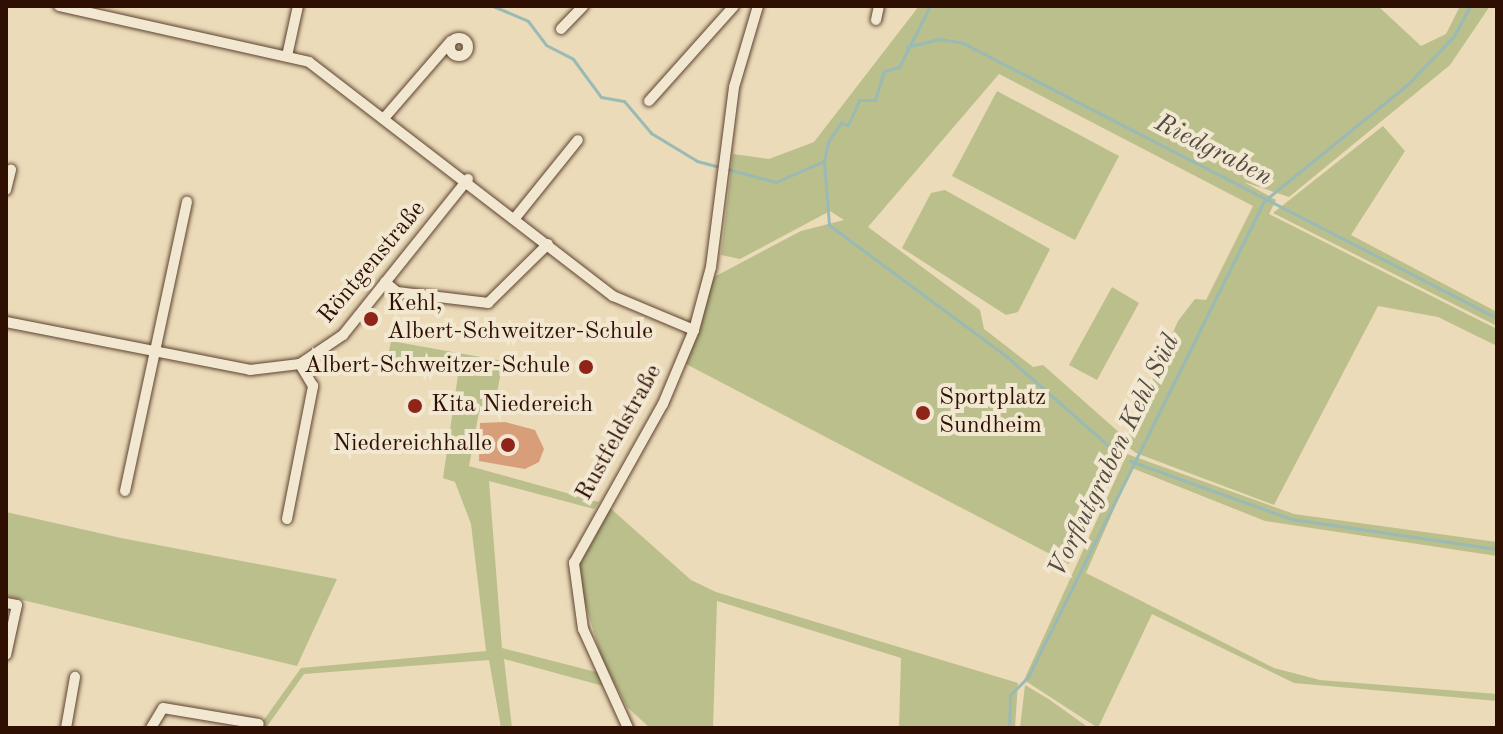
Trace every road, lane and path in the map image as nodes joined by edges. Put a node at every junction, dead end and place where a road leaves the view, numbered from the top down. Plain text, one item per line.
1 (59, 6) edge
2 (298, 6) edge
3 (583, 6) edge
4 (734, 6) edge
5 (743, 6) edge
6 (879, 6) edge
7 (756, 10) edge
8 (876, 20) dead end
9 (561, 29) dead end
10 (451, 41) dead end
11 (287, 56) junction
12 (649, 101) dead end
13 (386, 116) junction
14 (578, 140) dead end
15 (11, 170) dead end
16 (468, 179) junction
17 (6, 190) edge
18 (187, 202) dead end
19 (515, 218) junction
20 (548, 244) junction
21 (385, 282) junction
22 (6, 322) edge
23 (694, 330) junction
24 (154, 351) junction
25 (300, 364) junction
26 (125, 491) dead end
27 (287, 519) dead end
28 (6, 603) edge
29 (6, 655) edge
30 (75, 677) dead end
31 (259, 724) dead end
32 (66, 728) edge
33 (151, 728) edge
34 (628, 728) edge

1 - 11 street
2 - 11 street
3 - 9 street
4 - 12 street
5 - 7 street
6 - 8 street
7 - 23 street, Rustfeldstraße
10 - 13 street
11 - 13 street
13 - 16 street
14 - 19 street
15 - 17 street
16 - 19 street
16 - 21 street, Röntgenstraße
18 - 24 street
19 - 20 street
20 - 21 street
20 - 23 street
21 - 25 street, Röntgenstraße
22 - 24 street, Röntgenstraße
23 - 34 street, Rustfeldstraße
24 - 25 street, Röntgenstraße
24 - 26 street
25 - 27 street
28 - 29 street
30 - 32 street
31 - 33 street

